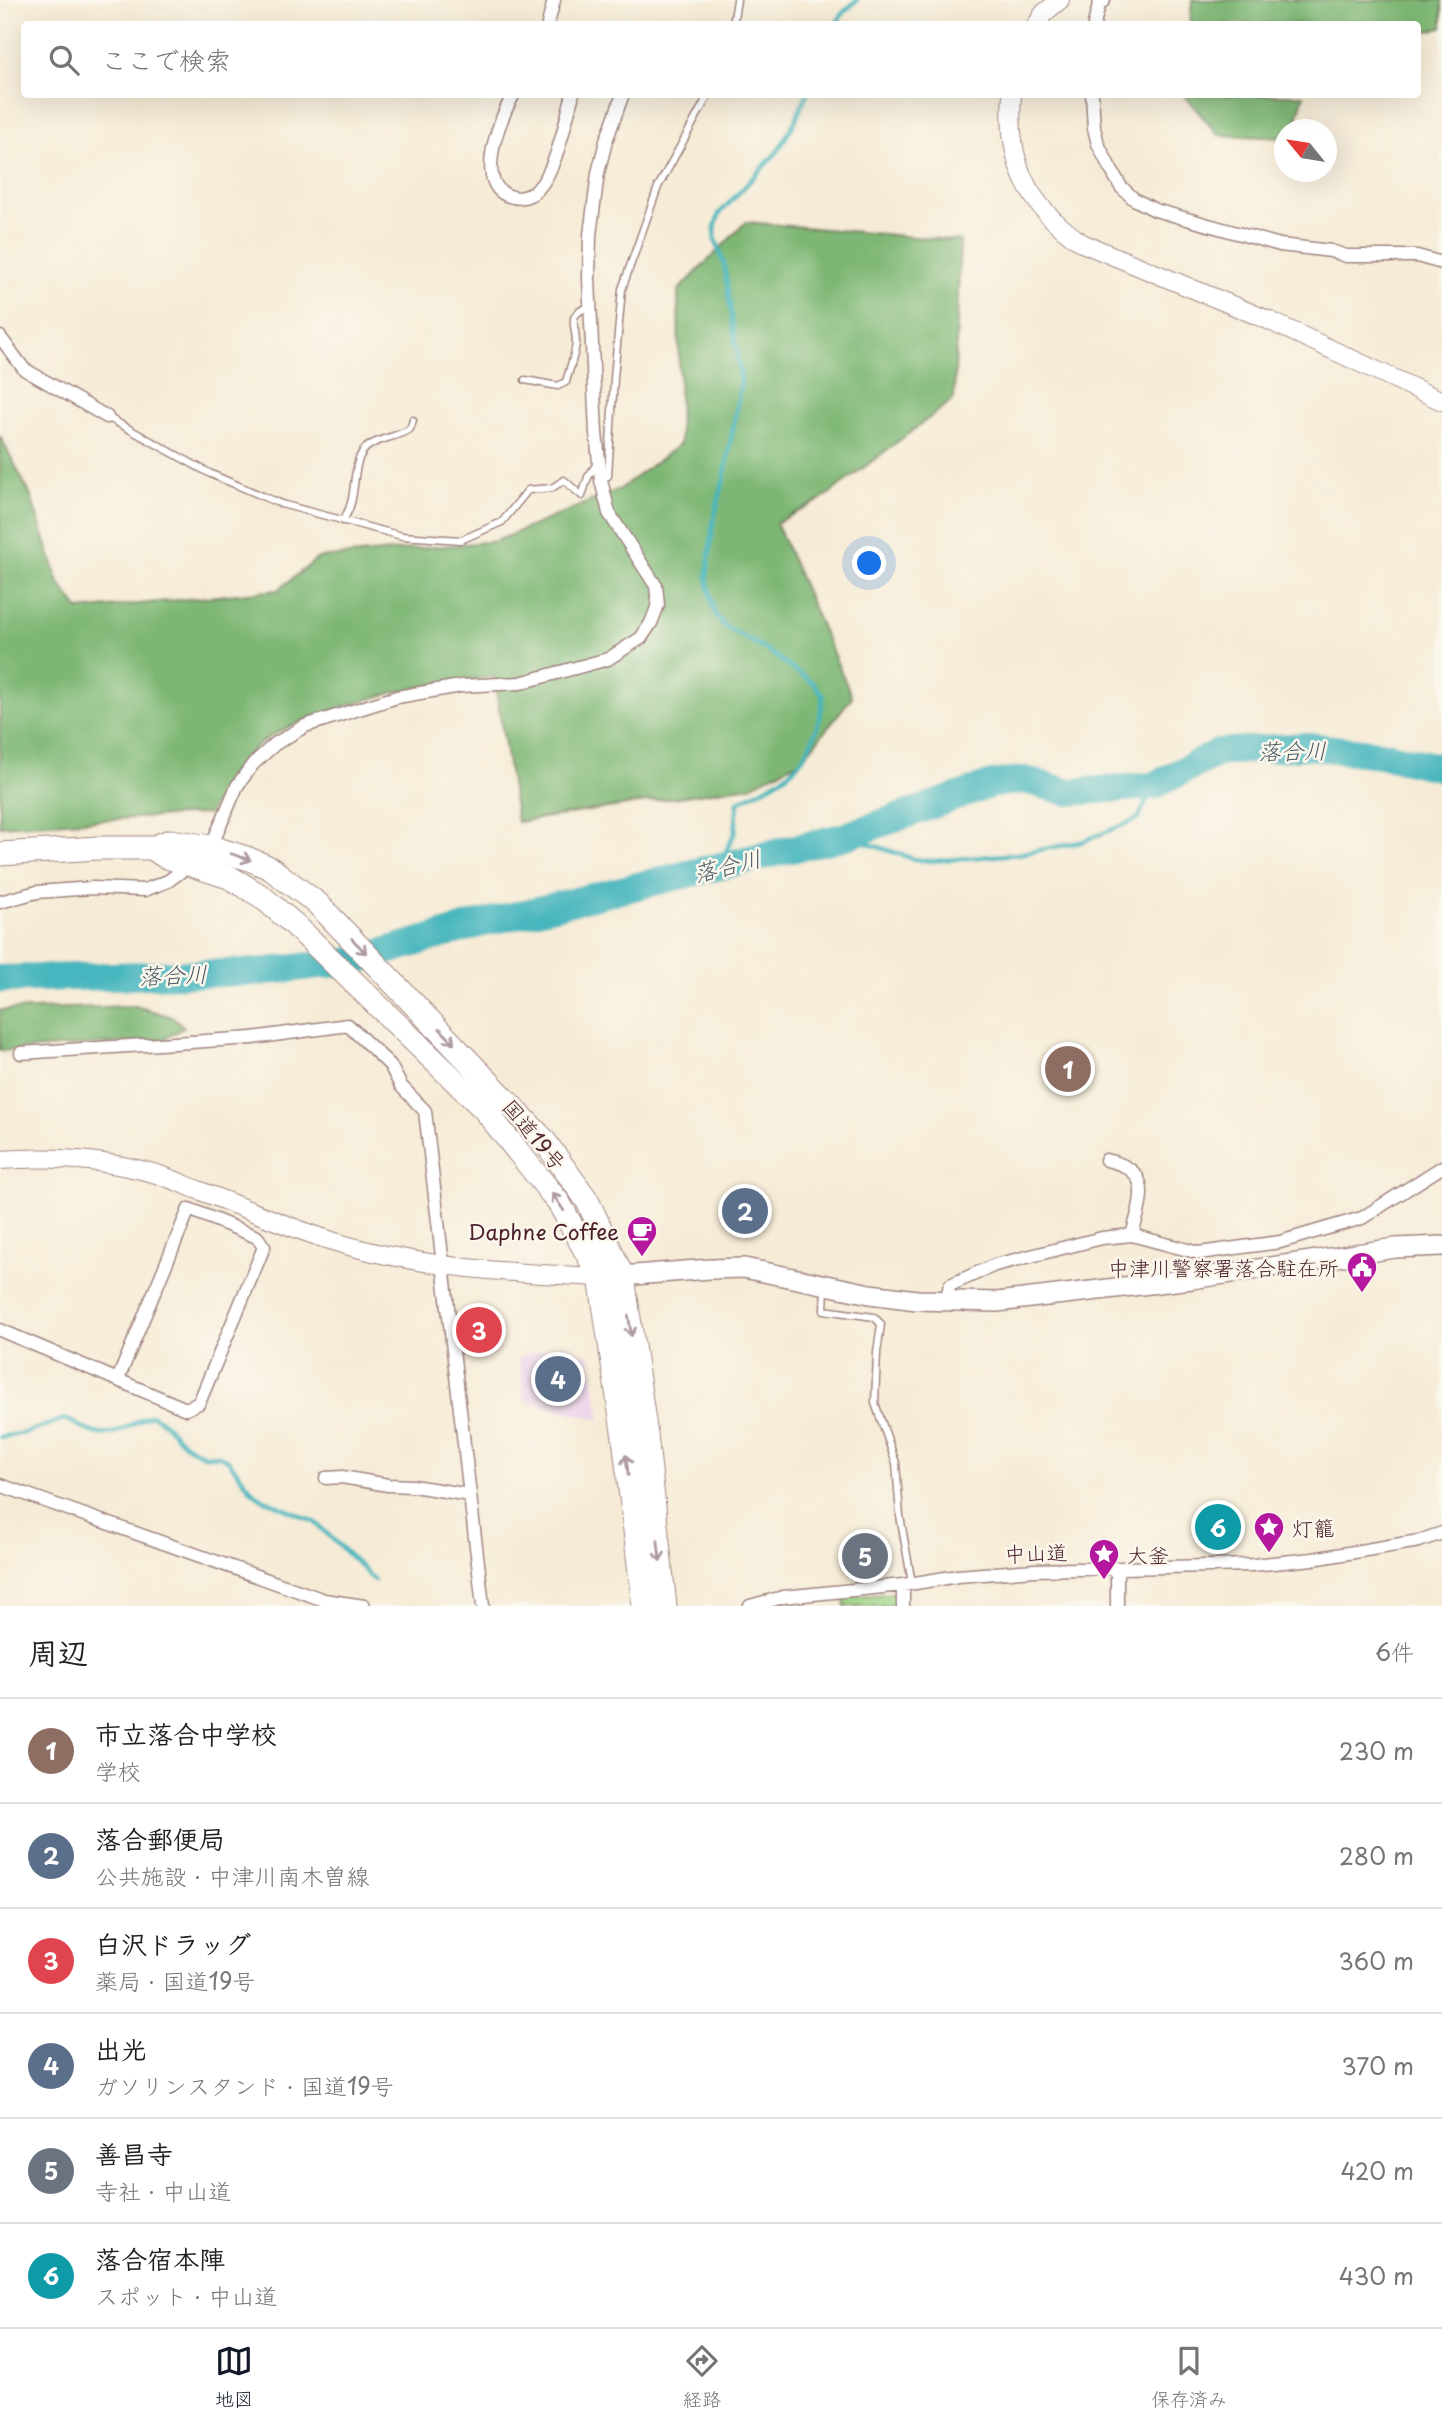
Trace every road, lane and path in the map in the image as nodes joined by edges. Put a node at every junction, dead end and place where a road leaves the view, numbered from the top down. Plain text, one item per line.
1 (554, 0) edge
2 (737, 0) edge
3 (1060, 0) edge
4 (1104, 0) edge
5 (549, 21) edge
6 (734, 21) edge
7 (1039, 21) edge
8 (1095, 21) edge
9 (512, 98) edge
10 (572, 98) edge
11 (622, 98) edge
12 (707, 98) edge
13 (1012, 98) edge
14 (1092, 98) edge
15 (1442, 263) edge
16 (590, 306) junction
17 (0, 337) edge
18 (525, 380) dead end
19 (1442, 401) edge
20 (107, 417) joint
21 (413, 420) dead end
22 (598, 461) junction
23 (601, 480) junction
24 (343, 521) junction
25 (211, 847) junction
26 (152, 848) junction
27 (0, 855) edge
28 (189, 865) junction
29 (0, 902) edge
30 (21, 1053) dead end
31 (0, 1160) edge
32 (1105, 1160) dead end
33 (1442, 1167) edge
34 (1132, 1236) junction
35 (1442, 1246) edge
36 (443, 1265) junction
37 (612, 1277) junction
38 (825, 1287) junction
39 (946, 1301) junction
40 (0, 1330) edge
41 (118, 1379) junction
42 (326, 1478) dead end
43 (0, 1485) edge
44 (470, 1495) junction
45 (1442, 1533) edge
46 (1116, 1569) junction
47 (907, 1584) junction
48 (364, 1606) edge
49 (483, 1606) edge
50 (644, 1606) edge
51 (665, 1606) edge
52 (750, 1606) edge
53 (903, 1606) edge
54 (1117, 1606) edge

1 - 5 street
2 - 6 lane
3 - 7 street
4 - 8 street
9 - 10 street
11 - 16 street
12 - 23 lane
13 - 19 street
14 - 15 street
16 - 18 lane
16 - 22 street
17 - 20 street
20 - 24 lane
21 - 24 lane
22 - 23 street
22 - 24 lane
23 - 25 street
25 - 26 highway, 国道19号
25 - 28 street
25 -> 37 highway, 国道19号
26 - 27 highway, 国道19号
26 - 28 highway, 国道19号
28 - 29 street
37 -> 28 highway, 国道19号
30 - 36 street
31 - 36 street
32 - 34 street
33 - 34 street
34 - 39 street
35 - 39 main road
36 - 37 street
36 - 44 street
37 - 38 main road
50 -> 37 highway, 国道19号
37 -> 51 highway, 国道19号
38 - 39 main road
38 - 47 lane
40 - 41 street
41 - 41 street
42 - 44 street
43 - 48 street
44 - 49 street
45 - 46 street, 中山道
46 - 47 street, 中山道
46 - 54 street
47 - 52 street, 中山道
47 - 53 street

